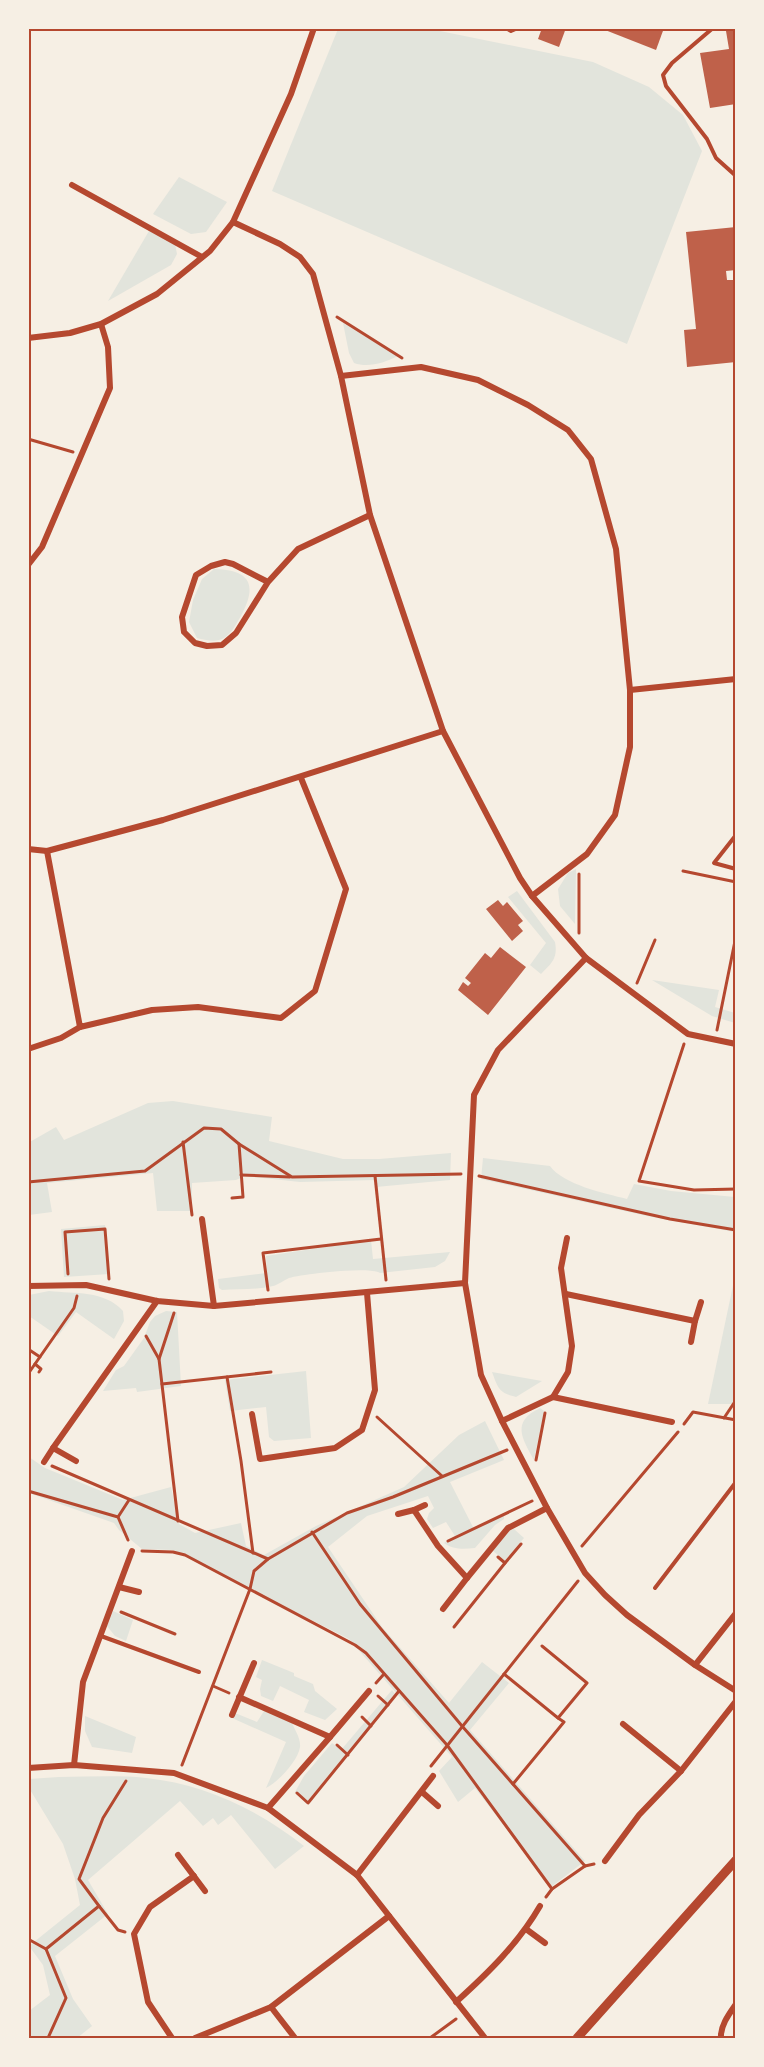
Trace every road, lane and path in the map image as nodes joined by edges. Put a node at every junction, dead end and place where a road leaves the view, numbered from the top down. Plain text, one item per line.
1 (314, 28) edge
2 (506, 28) edge
3 (518, 28) edge
4 (713, 28) edge
5 (735, 176) edge
6 (72, 185) dead end
7 (233, 222) junction
8 (202, 257) junction
9 (322, 308) junction
10 (101, 324) junction
11 (28, 338) edge
12 (417, 368) junction
13 (341, 376) junction
14 (28, 439) edge
15 (81, 455) junction
16 (370, 515) junction
17 (28, 565) edge
18 (267, 582) junction
19 (735, 679) edge
20 (630, 690) junction
21 (443, 731) junction
22 (301, 778) junction
23 (735, 836) edge
24 (28, 849) edge
25 (47, 851) junction
26 (579, 860) junction
27 (735, 869) edge
28 (683, 871) dead end
29 (735, 882) edge
30 (532, 896) junction
31 (735, 936) edge
32 (655, 940) dead end
33 (579, 950) junction
34 (586, 958) junction
35 (632, 993) junction
36 (80, 1027) junction
37 (688, 1034) junction
38 (714, 1040) junction
39 (735, 1044) edge
40 (28, 1049) edge
41 (183, 1142) junction
42 (238, 1144) junction
43 (471, 1174) junction
44 (241, 1175) junction
45 (375, 1176) junction
46 (291, 1177) junction
47 (28, 1182) edge
48 (735, 1189) edge
49 (232, 1198) dead end
50 (202, 1219) joint
51 (735, 1230) edge
52 (567, 1238) dead end
53 (381, 1239) junction
54 (465, 1283) junction
55 (69, 1285) junction
56 (79, 1285) junction
57 (28, 1286) edge
58 (110, 1290) junction
59 (387, 1291) junction
60 (367, 1293) junction
61 (566, 1294) junction
62 (157, 1301) junction
63 (269, 1301) junction
64 (177, 1302) junction
65 (701, 1302) dead end
66 (214, 1306) junction
67 (695, 1322) junction
68 (140, 1325) junction
69 (691, 1342) dead end
70 (28, 1349) edge
71 (40, 1357) junction
72 (159, 1359) junction
73 (35, 1364) junction
74 (39, 1372) dead end
75 (272, 1372) dead end
76 (28, 1374) edge
77 (227, 1377) junction
78 (162, 1384) junction
79 (551, 1399) junction
80 (735, 1400) edge
81 (369, 1410) junction
82 (252, 1414) dead end
83 (724, 1418) junction
84 (735, 1420) edge
85 (502, 1421) junction
86 (672, 1422) dead end
87 (516, 1447) junction
88 (53, 1448) junction
89 (76, 1461) dead end
90 (44, 1462) joint
91 (442, 1476) junction
92 (532, 1478) junction
93 (735, 1482) edge
94 (29, 1493) edge
95 (541, 1497) junction
96 (129, 1500) junction
97 (425, 1505) dead end
98 (547, 1508) junction
99 (414, 1510) junction
100 (398, 1514) dead end
101 (118, 1517) junction
102 (178, 1521) junction
103 (312, 1532) junction
104 (521, 1544) dead end
105 (438, 1546) junction
106 (489, 1550) junction
107 (132, 1551) junction
108 (253, 1553) junction
109 (574, 1556) junction
110 (268, 1559) junction
111 (505, 1563) junction
112 (585, 1572) junction
113 (467, 1578) junction
114 (119, 1587) junction
115 (655, 1588) dead end
116 (250, 1589) junction
117 (139, 1592) dead end
118 (111, 1608) junction
119 (442, 1609) dead end
120 (735, 1613) edge
121 (454, 1627) dead end
122 (175, 1634) dead end
123 (101, 1636) junction
124 (542, 1646) dead end
125 (254, 1663) dead end
126 (695, 1665) junction
127 (199, 1672) dead end
128 (504, 1674) junction
129 (213, 1686) junction
130 (369, 1691) dead end
131 (399, 1691) junction
132 (735, 1691) edge
133 (239, 1697) junction
134 (735, 1701) edge
135 (232, 1716) dead end
136 (558, 1718) junction
137 (623, 1724) dead end
138 (462, 1726) junction
139 (330, 1737) junction
140 (447, 1745) junction
141 (74, 1765) junction
142 (28, 1768) edge
143 (133, 1770) junction
144 (681, 1771) junction
145 (178, 1775) junction
146 (433, 1776) joint
147 (513, 1784) junction
148 (288, 1785) junction
149 (422, 1792) junction
150 (438, 1806) dead end
151 (268, 1808) junction
152 (178, 1855) dead end
153 (735, 1860) edge
154 (605, 1861) joint
155 (585, 1866) junction
156 (357, 1875) junction
157 (194, 1876) junction
158 (552, 1888) junction
159 (205, 1891) dead end
160 (99, 1906) junction
161 (540, 1906) joint
162 (389, 1916) junction
163 (526, 1929) junction
164 (134, 1934) junction
165 (28, 1939) edge
166 (545, 1943) dead end
167 (46, 1949) junction
168 (456, 2002) junction
169 (735, 2004) edge
170 (271, 2007) junction
171 (464, 2012) junction
172 (48, 2038) edge
173 (172, 2038) edge
174 (195, 2038) edge
175 (295, 2038) edge
176 (430, 2038) edge
177 (485, 2038) edge
178 (577, 2038) edge
179 (722, 2038) edge

1 - 7 street
2 - 3 lane
4 - 5 lane
6 - 8 street
7 - 8 street
7 - 9 street
8 - 10 street
9 - 12 path
9 - 13 street
10 - 11 street
10 - 15 street
12 - 13 street
12 - 20 street
13 - 16 street
14 - 15 path
15 - 17 street
16 - 18 street
16 - 21 street
18 - 18 street
19 - 20 street
20 - 26 street
21 - 22 street
21 - 30 street
22 - 25 street
22 - 36 street
23 - 27 lane
24 - 25 street
25 - 36 street
26 - 30 street
26 - 33 path
28 - 29 path
30 - 33 street
31 - 38 path
32 - 35 path
33 - 34 street
34 - 35 street
34 - 43 street
35 - 37 street
36 - 40 street
37 - 38 street
37 - 48 path
38 - 39 street
41 - 42 path
41 - 47 path
41 - 50 path
42 - 44 path
42 - 46 path
43 - 45 path
43 - 51 path
43 - 54 street
44 - 46 path
44 - 49 path
45 - 46 path
45 - 53 path
50 - 66 street
52 - 61 street
53 - 59 path
53 - 63 path
54 - 59 street
54 - 85 street
55 - 56 street
55 - 57 street
55 - 58 path
56 - 58 street
56 - 71 path
58 - 62 street
59 - 60 street
60 - 63 street
60 - 81 street
61 - 67 street
61 - 79 street
62 - 64 street
62 - 68 street
63 - 66 street
64 - 66 street
64 - 72 path
65 - 67 street
67 - 69 street
68 - 72 path
68 - 88 street
70 - 71 path
71 - 73 path
72 - 78 path
73 - 74 path
73 - 76 path
75 - 77 path
77 - 78 path
77 - 108 path
78 - 102 path
79 - 85 street
79 - 86 street
79 - 92 path
80 - 83 path
81 - 82 street
81 - 91 path
83 - 84 path
83 - 109 path
85 - 87 street
87 - 91 path
87 - 92 street
88 - 89 street
88 - 90 street
90 - 96 path
91 - 103 path
92 - 95 street
93 - 115 lane
94 - 101 path
95 - 98 street
95 - 105 path
96 - 101 path
96 - 102 path
97 - 99 street
98 - 106 street
98 - 109 street
99 - 100 street
99 - 105 street
101 - 107 path
102 - 108 path
103 - 110 path
103 - 138 path
104 - 111 path
105 - 113 street
106 - 111 path
106 - 113 street
107 - 114 street
107 - 116 path
108 - 110 path
109 - 112 street
110 - 116 path
111 - 121 path
112 - 126 street
112 - 128 path
113 - 119 street
114 - 117 street
114 - 118 street
116 - 129 path
116 - 131 path
118 - 122 path
118 - 123 street
120 - 126 street
123 - 127 lane
123 - 141 street
124 - 136 path
125 - 133 street
126 - 132 street
128 - 136 path
128 - 138 path
129 - 133 path
129 - 145 path
130 - 139 street
131 - 140 path
131 - 148 path
133 - 135 street
133 - 139 street
134 - 144 street
136 - 147 path
137 - 144 street
138 - 140 path
138 - 147 path
139 - 148 street
140 - 146 path
140 - 158 path
141 - 142 street
141 - 143 street
143 - 145 street
143 - 160 path
144 - 154 street
145 - 151 street
146 - 149 street
147 - 155 path
148 - 151 street
149 - 150 street
149 - 156 street
151 - 156 street
152 - 157 street
153 - 178 street
154 - 155 path
155 - 158 path
156 - 162 street
157 - 159 street
157 - 164 street
158 - 161 path
160 - 164 path
160 - 167 path
161 - 163 street
162 - 168 street
162 - 170 street
163 - 166 street
163 - 168 street
164 - 173 street
165 - 167 path
167 - 172 path
168 - 171 street
169 - 179 street
170 - 174 street
170 - 175 street
171 - 176 path
171 - 177 street

